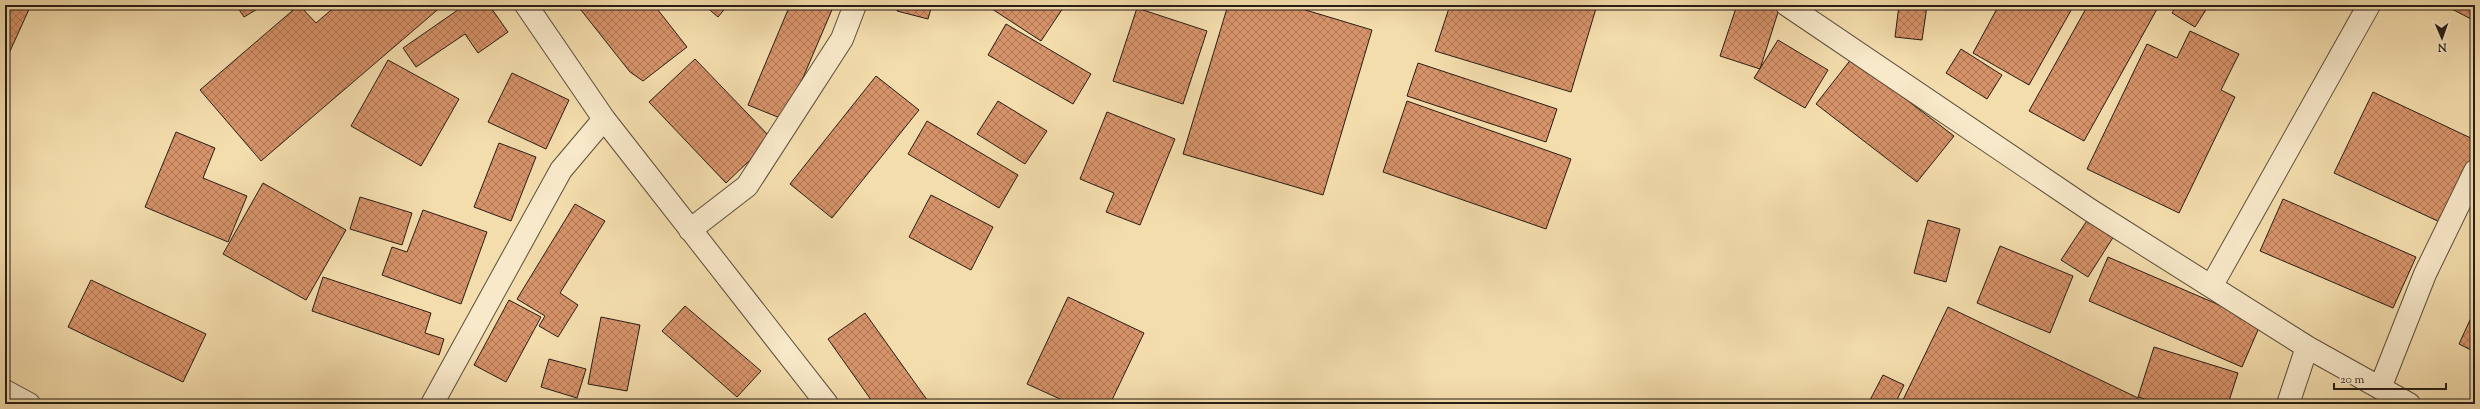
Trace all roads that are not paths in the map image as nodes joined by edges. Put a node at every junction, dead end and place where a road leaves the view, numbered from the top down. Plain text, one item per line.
1 (526, 5) edge
2 (855, 5) edge
3 (1787, 5) edge
4 (2369, 5) edge
5 (604, 119) junction
6 (2475, 171) edge
7 (690, 230) junction
8 (2212, 285) junction
9 (2307, 347) junction
10 (2380, 388) junction
11 (5, 391) edge
12 (29, 404) edge
13 (432, 404) edge
14 (827, 404) edge
15 (2288, 404) edge
16 (2409, 404) edge

1 - 5 street
2 - 7 street
3 - 8 street
4 - 8 street
5 - 7 street
5 - 13 street
6 - 10 street
7 - 14 street
8 - 9 street
9 - 10 street
9 - 15 street
10 - 16 street
11 - 12 street

